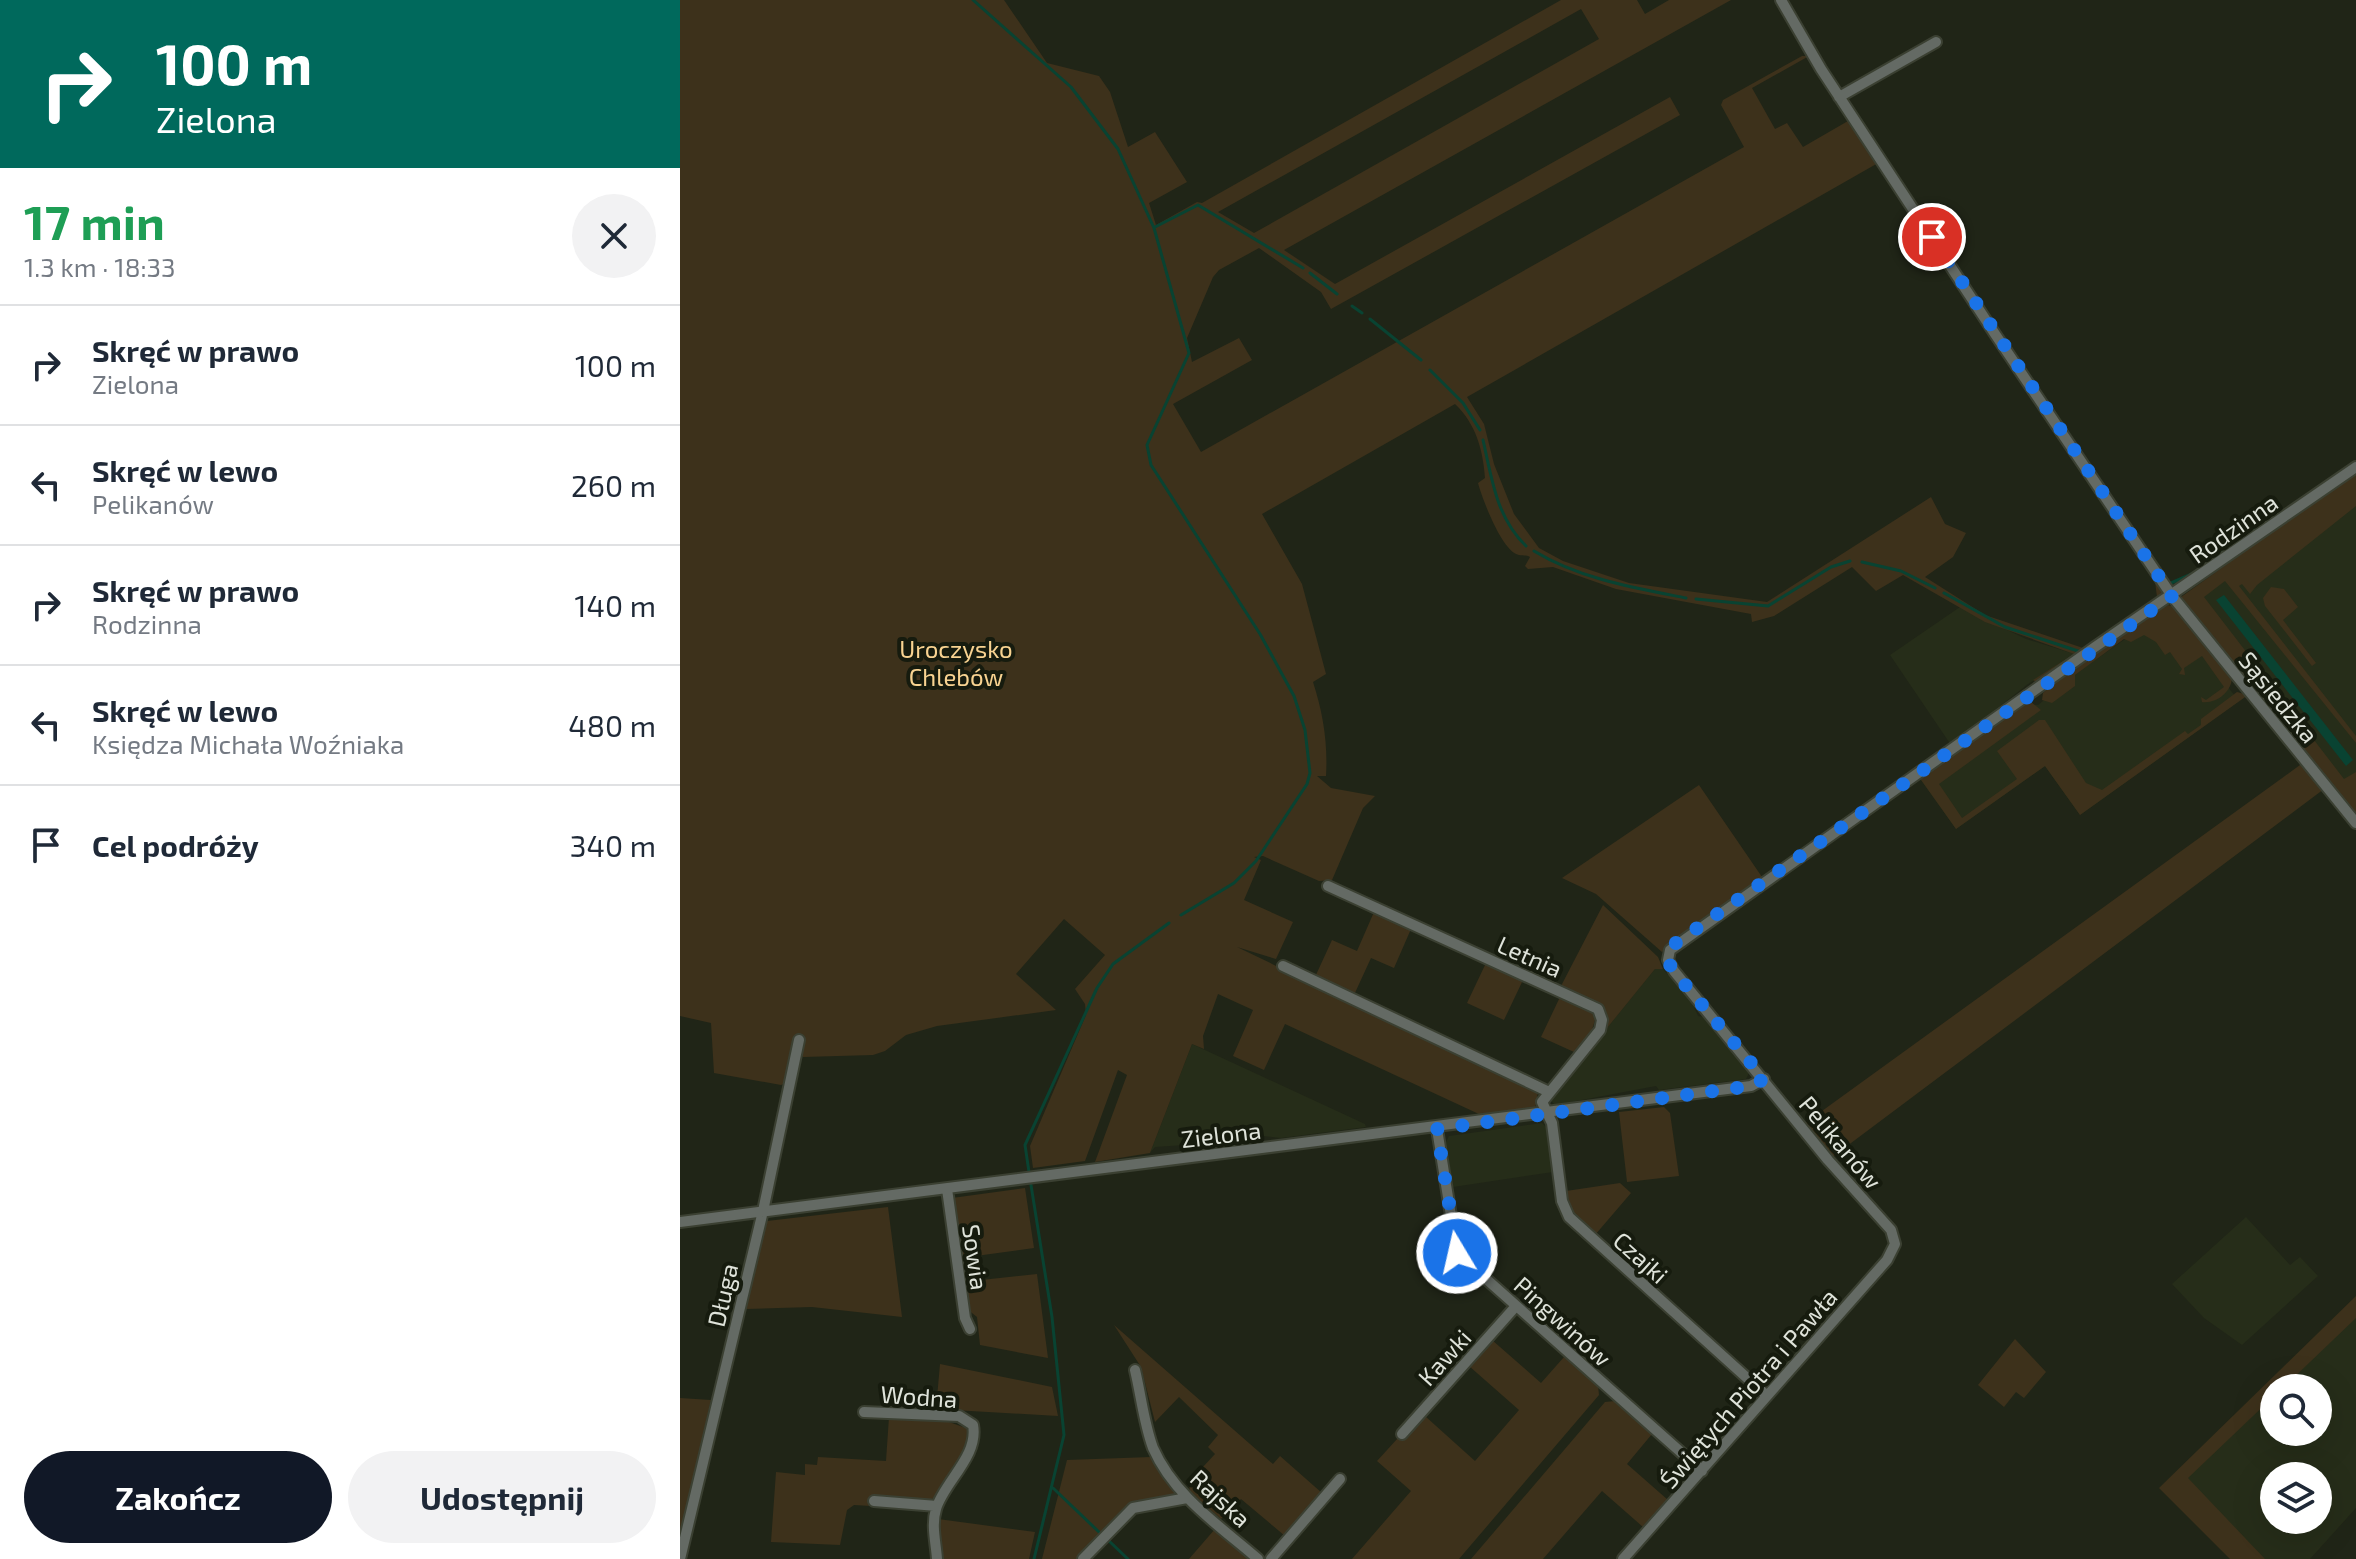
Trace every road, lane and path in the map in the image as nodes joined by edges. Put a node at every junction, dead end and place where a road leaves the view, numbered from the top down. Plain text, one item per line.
1 (1781, 0) edge
2 (1936, 42) dead end
3 (1839, 97) junction
4 (2356, 467) edge
5 (2172, 596) junction
6 (2356, 823) edge
7 (1328, 886) dead end
8 (1668, 957) joint
9 (1283, 966) dead end
10 (799, 1040) dead end
11 (1764, 1079) junction
12 (1547, 1091) junction
13 (1547, 1114) junction
14 (1437, 1129) junction
15 (947, 1189) junction
16 (763, 1211) junction
17 (680, 1222) edge
18 (1895, 1240) joint
19 (1516, 1306) junction
20 (970, 1329) dead end
21 (1135, 1370) dead end
22 (1767, 1396) junction
23 (864, 1412) dead end
24 (1402, 1434) dead end
25 (1702, 1471) junction
26 (1340, 1479) dead end
27 (1187, 1498) junction
28 (874, 1501) dead end
29 (937, 1506) junction
30 (680, 1559) edge
31 (937, 1559) edge
32 (1083, 1559) edge
33 (1258, 1559) edge
34 (1271, 1559) edge
35 (1623, 1559) edge

1 - 3 street, Sąsiedzka
2 - 3 street
3 - 5 street, Sąsiedzka
4 - 5 street, Rodzinna
5 - 6 street, Sąsiedzka
5 - 8 street, Rodzinna
7 - 12 street, Letnia
8 - 11 street, Pelikanów
9 - 12 street
10 - 16 street, Długa
11 - 13 street, Zielona
11 - 18 street, Pelikanów
12 - 13 street
13 - 14 street, Zielona
13 - 22 street, Czajki
14 - 15 street, Zielona
14 - 19 street, Pingwinów
15 - 16 street, Zielona
15 - 20 street, Sowia
16 - 17 street, Zielona
16 - 30 street, Długa
18 - 22 street, Świętych Piotra i Pawła
19 - 24 street, Kawki
19 - 25 street, Pingwinów
21 - 27 street, Rajska
22 - 25 street, Świętych Piotra i Pawła
23 - 29 street, Wodna
25 - 35 street, Świętych Piotra i Pawła
26 - 34 street
27 - 32 street
27 - 33 street, Rajska
28 - 29 street
29 - 31 street, Wodna

